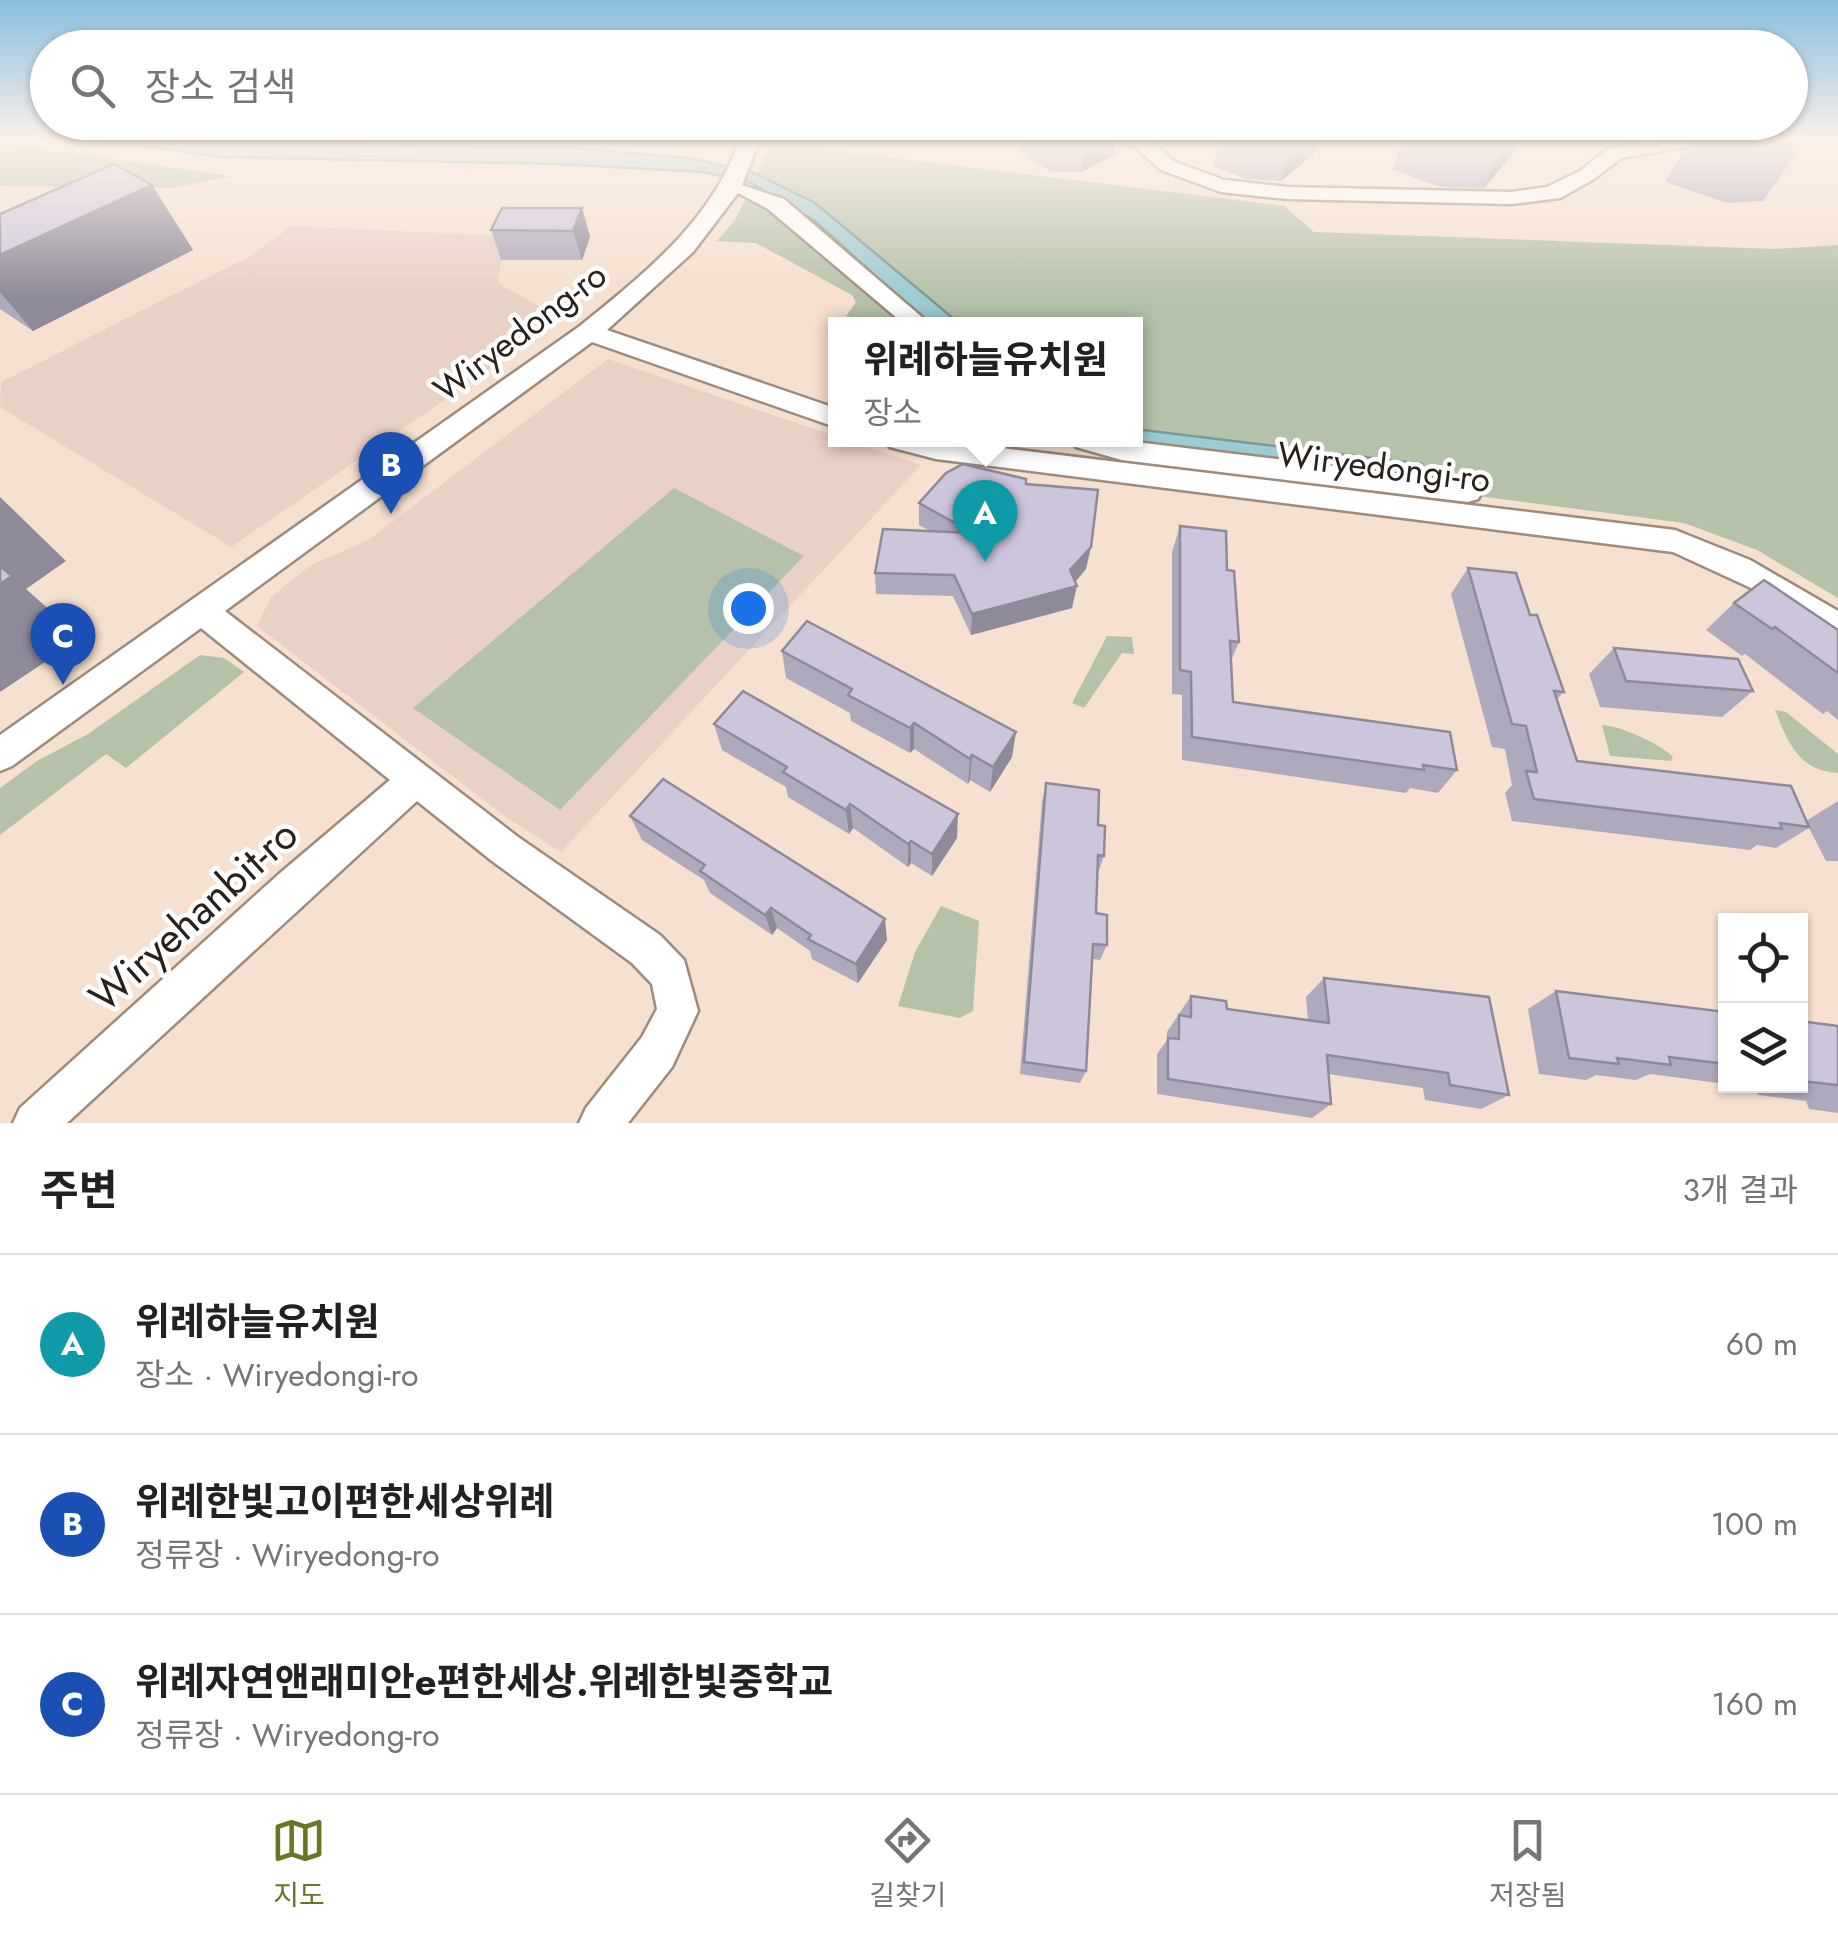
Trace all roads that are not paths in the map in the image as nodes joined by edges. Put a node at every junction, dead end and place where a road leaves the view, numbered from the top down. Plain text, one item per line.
1 (728, 192) edge
2 (751, 192) edge
3 (1281, 192) edge
4 (1553, 192) edge
5 (910, 317) edge
6 (589, 332) junction
7 (828, 416) edge
8 (933, 447) edge
9 (1111, 447) edge
10 (1468, 492) dead end
11 (200, 609) junction
12 (1838, 628) edge
13 (0, 755) edge
14 (416, 780) junction
15 (35, 1123) edge
16 (600, 1123) edge

1 - 6 street, Wiryedong-ro
2 - 5 street
3 - 4 street
6 - 7 street
6 - 11 street, Wiryedong-ro
8 - 12 street, Wiryedongi-ro
9 - 10 street
11 - 13 street, Wiryedong-ro
11 - 14 street
14 - 15 street, Wiryehanbit-ro
14 - 16 street

